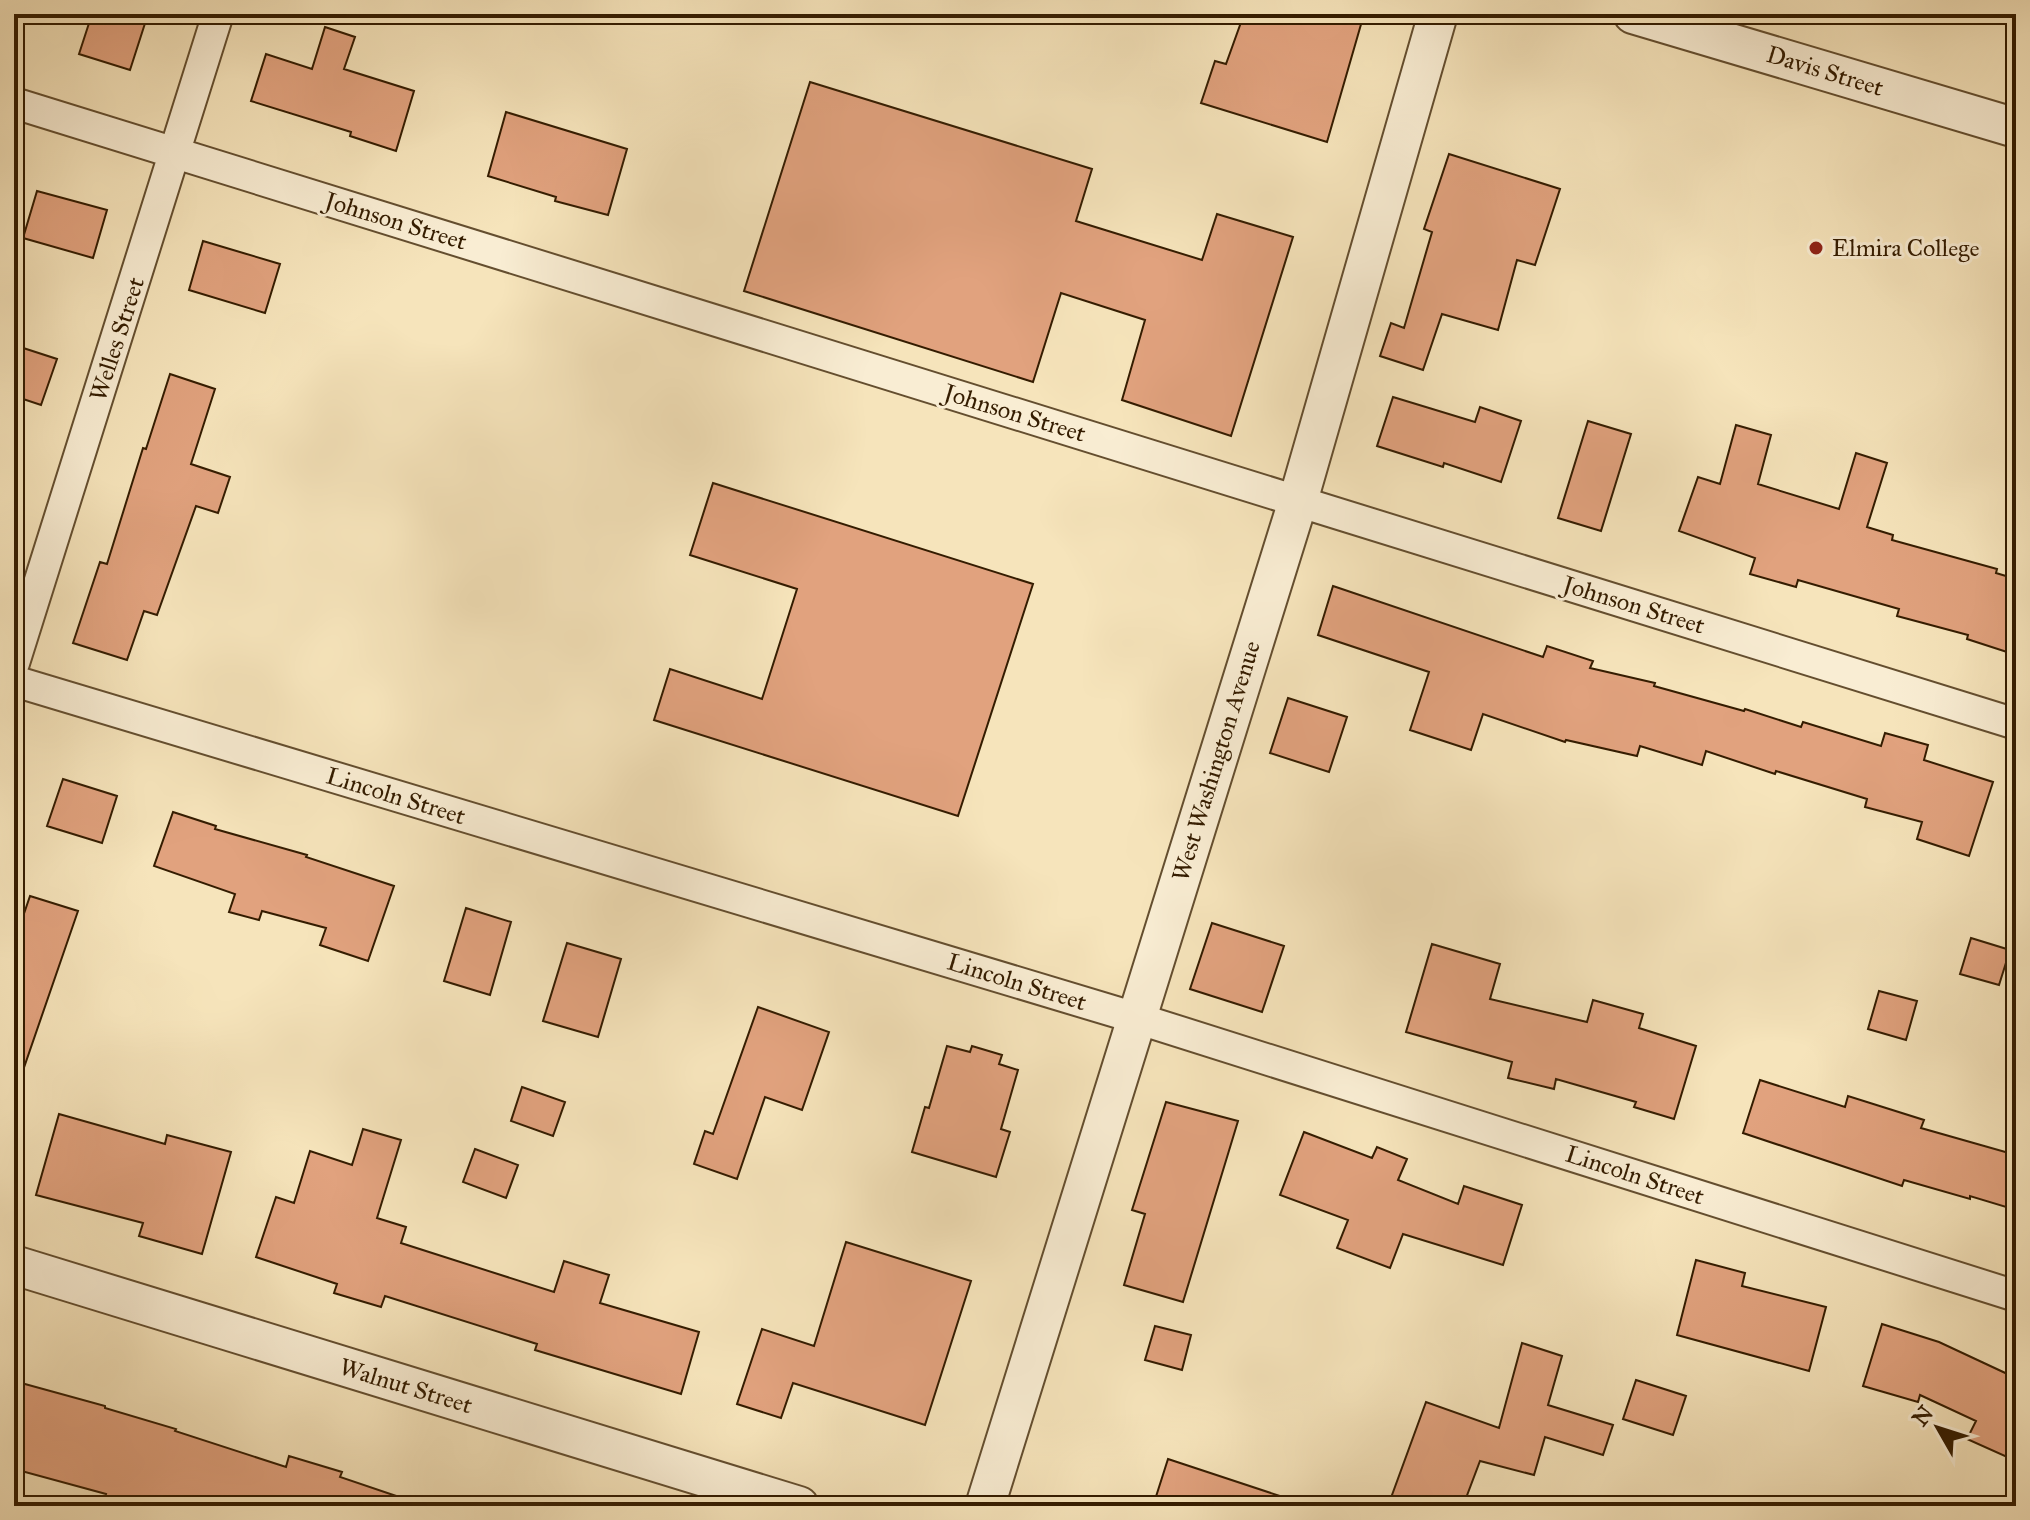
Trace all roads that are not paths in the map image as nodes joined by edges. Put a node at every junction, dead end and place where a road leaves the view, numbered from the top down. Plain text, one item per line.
1 (218, 14) edge
2 (1438, 14) edge
3 (1633, 14) edge
4 (14, 103) edge
5 (2016, 128) edge
6 (176, 153) junction
7 (1298, 501) junction
8 (14, 663) edge
9 (14, 681) edge
10 (2016, 724) edge
11 (1136, 1018) junction
12 (14, 1265) edge
13 (2016, 1296) edge
14 (799, 1506) edge
15 (985, 1506) edge

1 - 6 street, Welles Street
2 - 7 street, West Washington Avenue
3 - 5 street, Davis Street
4 - 6 street, Johnson Street
6 - 7 street, Johnson Street
6 - 8 street, Welles Street
7 - 10 street, Johnson Street
7 - 11 street, West Washington Avenue
9 - 11 street, Lincoln Street
11 - 13 street, Lincoln Street
11 - 15 street, West Washington Avenue
12 - 14 street, Walnut Street

